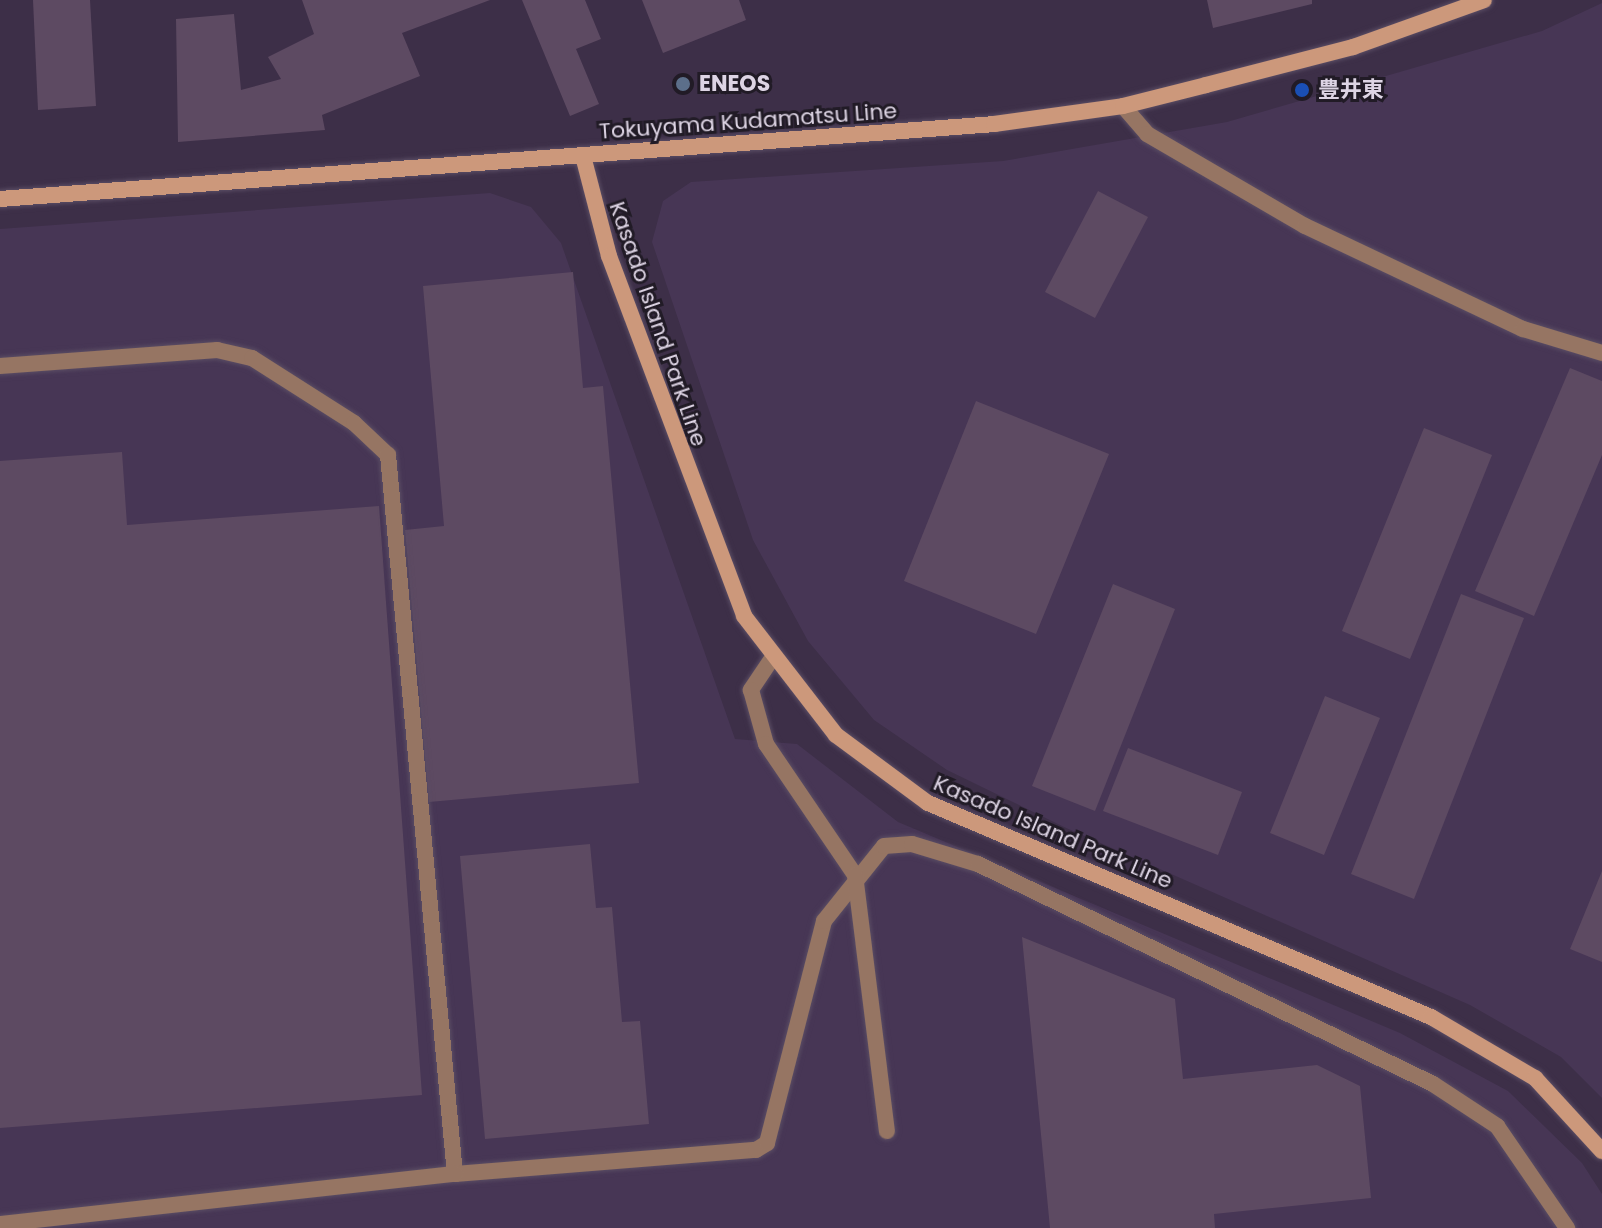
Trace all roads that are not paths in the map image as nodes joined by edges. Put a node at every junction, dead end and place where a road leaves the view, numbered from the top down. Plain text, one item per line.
1 (1484, 0) edge
2 (1123, 106) junction
3 (583, 156) junction
4 (0, 199) edge
5 (1602, 353) edge
6 (0, 366) edge
7 (773, 657) junction
8 (855, 875) junction
9 (887, 1131) dead end
10 (1602, 1151) edge
11 (455, 1174) junction
12 (0, 1224) edge
13 (1567, 1228) edge

1 - 2 main road, Tokuyama Kudamatsu Line
2 - 3 main road, Tokuyama Kudamatsu Line
2 - 5 lane
3 - 4 main road, Tokuyama Kudamatsu Line
3 - 7 main road, Kasado Island Park Line
6 - 11 lane
7 - 8 lane
7 - 10 main road, Kasado Island Park Line
8 - 9 lane
8 - 11 lane
8 - 13 lane
11 - 12 lane

